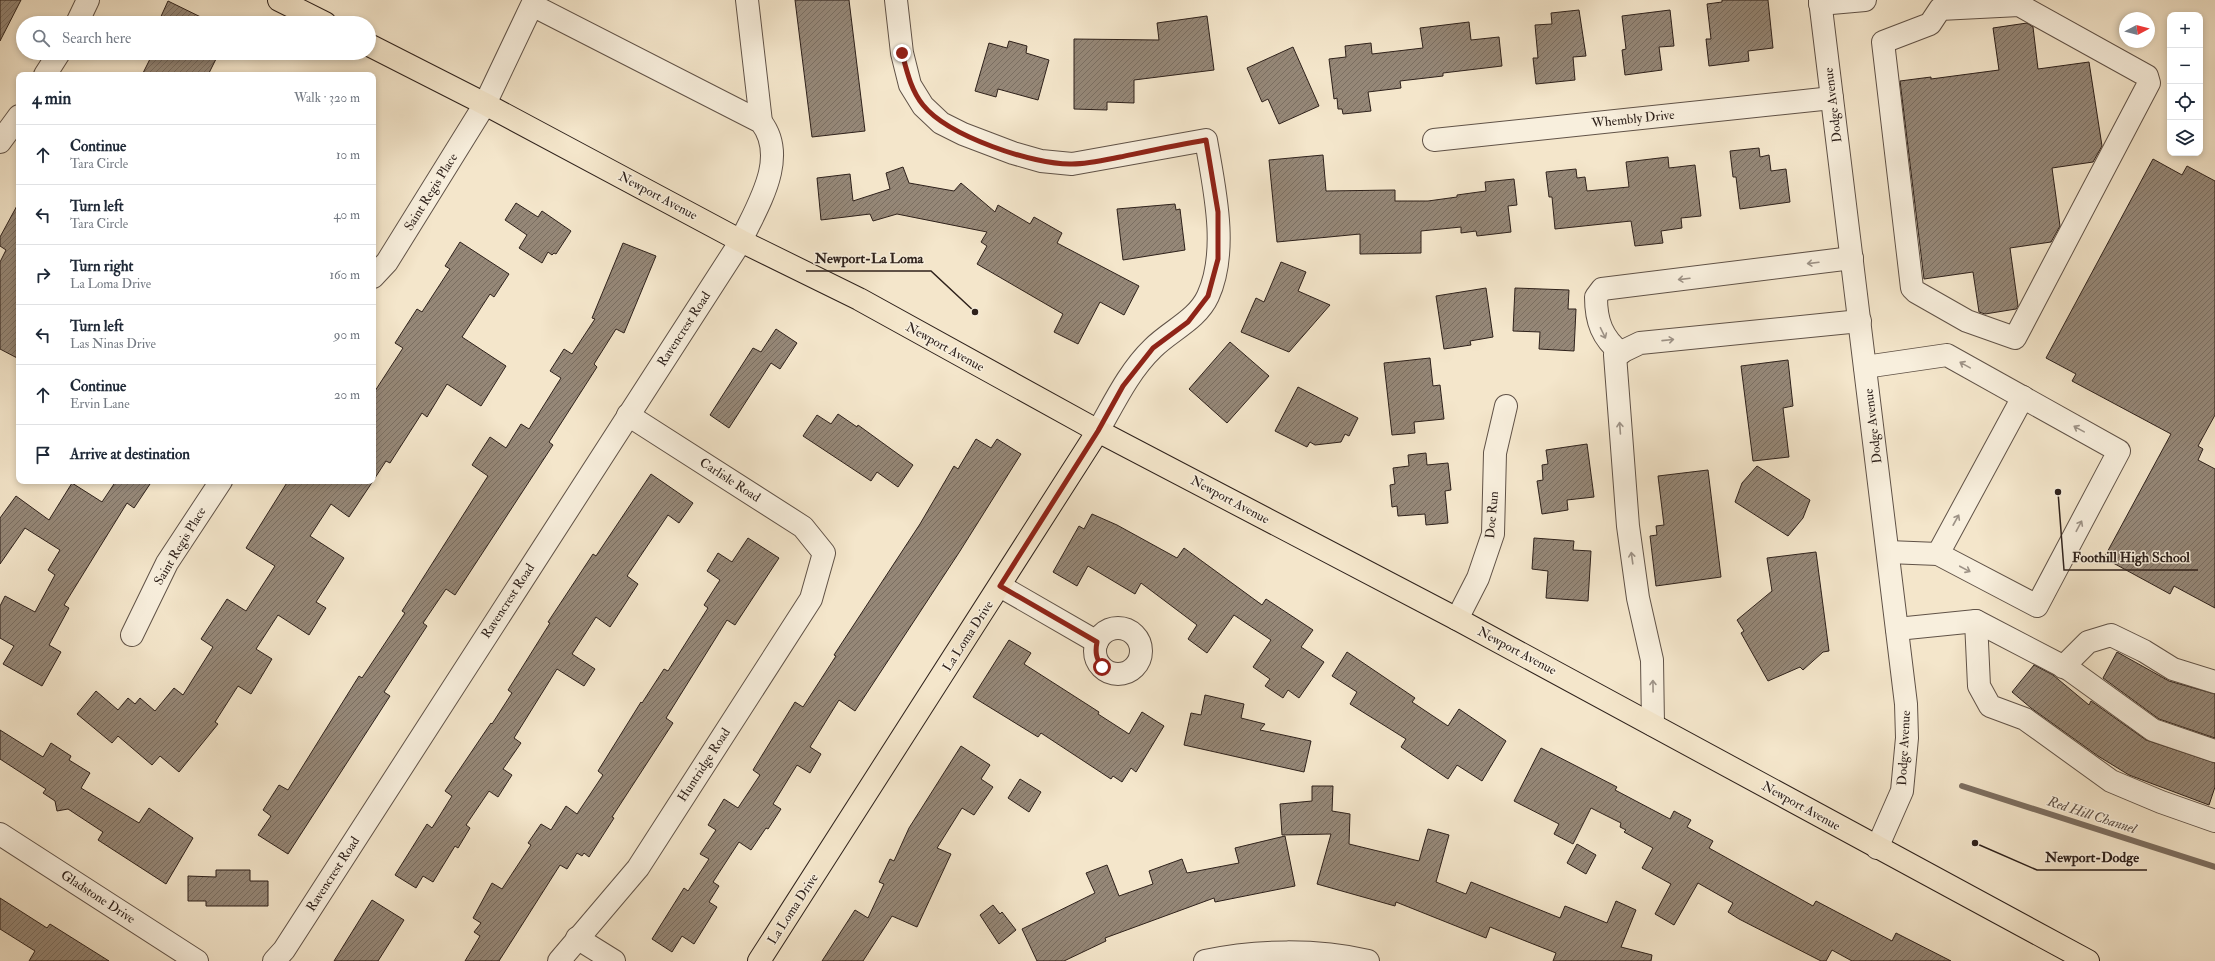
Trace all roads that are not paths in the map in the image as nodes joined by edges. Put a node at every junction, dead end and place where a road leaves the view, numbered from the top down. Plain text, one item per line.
1 (88, 0) edge
2 (279, 0) edge
3 (747, 0) edge
4 (896, 0) edge
5 (1865, 0) edge
6 (1820, 2) edge
7 (2019, 2) edge
8 (527, 3) edge
9 (1936, 5) edge
10 (80, 16) edge
11 (311, 16) edge
12 (376, 49) edge
13 (55, 60) edge
14 (47, 72) edge
15 (1832, 98) junction
16 (485, 104) junction
17 (16, 120) edge
18 (761, 122) junction
19 (1434, 140) dead end
20 (0, 142) edge
21 (741, 241) junction
22 (1852, 258) junction
23 (376, 275) edge
24 (1860, 320) junction
25 (1621, 353) junction
26 (1865, 367) junction
27 (2023, 397) junction
28 (1506, 406) dead end
29 (628, 414) junction
30 (1098, 431) junction
31 (218, 484) edge
32 (1888, 552) junction
33 (824, 553) joint
34 (1938, 554) junction
35 (1000, 586) junction
36 (1457, 619) junction
37 (1976, 621) junction
38 (1898, 628) junction
39 (132, 635) dead end
40 (1097, 642) dead end
41 (2063, 667) junction
42 (2215, 682) edge
43 (1653, 725) junction
44 (2215, 751) edge
45 (2215, 821) edge
46 (0, 834) edge
47 (1877, 848) junction
48 (577, 938) junction
49 (196, 961) edge
50 (274, 961) edge
51 (559, 961) edge
52 (614, 961) edge
53 (759, 961) edge
54 (1205, 961) edge
55 (1368, 961) edge
56 (2088, 961) edge

1 - 10 street
2 - 11 main road
3 - 18 street, Ravencrest Road
4 - 30 street, La Loma Drive
5 - 6 street
6 - 15 street, Dodge Avenue
7 - 9 street
7 - 9 street
8 - 16 street, Saint Regis Place
8 - 18 street
12 - 16 main road, Newport Avenue
13 - 14 street
15 - 19 street, Whembly Drive
15 - 22 street, Dodge Avenue
16 - 21 main road, Newport Avenue
16 - 23 street, Saint Regis Place
17 - 20 street
18 - 21 street, Ravencrest Road
21 - 29 street, Ravencrest Road
21 - 30 main road, Newport Avenue
22 - 24 street, Dodge Avenue
22 -> 25 street
25 -> 24 street
24 - 26 street, Dodge Avenue
43 -> 25 street
27 -> 26 street
26 - 32 street, Dodge Avenue
34 -> 27 street
34 -> 27 street
28 - 36 street, Doe Run
29 - 33 street, Carlisle Road
29 - 50 street, Ravencrest Road
30 - 35 main road, La Loma Drive
30 - 36 main road, Newport Avenue
31 - 39 street, Saint Regis Place
32 - 34 street
32 - 38 street, Dodge Avenue
33 - 48 street, Huntridge Road
35 - 40 street
35 - 53 main road, La Loma Drive
36 - 43 main road, Newport Avenue
37 - 38 street
37 - 41 street
37 - 45 street
38 - 47 street, Dodge Avenue
41 - 42 street
41 - 44 street
43 - 47 main road, Newport Avenue
46 - 49 street, Gladstone Drive
47 - 56 main road, Newport Avenue
48 - 51 street, Huntridge Road
48 - 52 street
54 - 55 street

